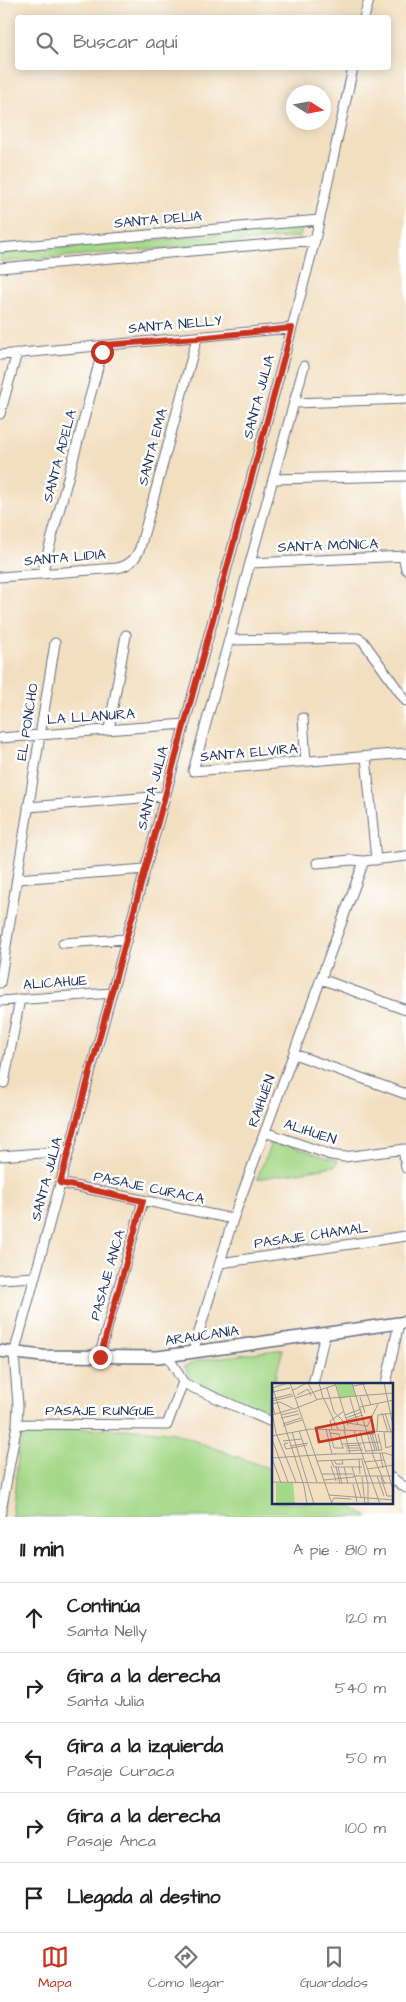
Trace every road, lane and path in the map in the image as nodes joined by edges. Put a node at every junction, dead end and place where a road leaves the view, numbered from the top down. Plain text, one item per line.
1 (368, 0) edge
2 (365, 15) edge
3 (353, 70) edge
4 (319, 220) junction
5 (315, 240) junction
6 (0, 248) edge
7 (0, 268) edge
8 (292, 328) junction
9 (197, 338) junction
10 (104, 345) junction
11 (16, 353) junction
12 (0, 355) edge
13 (304, 366) dead end
14 (406, 399) edge
15 (294, 403) junction
16 (0, 414) edge
17 (406, 476) edge
18 (273, 478) junction
19 (405, 556) edge
20 (131, 562) joint
21 (251, 563) junction
22 (406, 569) edge
23 (42, 574) junction
24 (0, 577) edge
25 (126, 635) dead end
26 (229, 640) junction
27 (55, 643) dead end
28 (406, 701) edge
29 (303, 718) dead end
30 (185, 724) junction
31 (109, 729) junction
32 (40, 734) junction
33 (0, 738) edge
34 (406, 753) edge
35 (366, 756) junction
36 (306, 762) junction
37 (165, 796) junction
38 (28, 807) junction
39 (406, 856) edge
40 (376, 860) junction
41 (364, 862) junction
42 (317, 863) dead end
43 (145, 869) junction
44 (17, 879) junction
45 (126, 939) junction
46 (63, 944) dead end
47 (321, 979) junction
48 (0, 983) edge
49 (112, 993) junction
50 (20, 999) junction
51 (0, 1001) edge
52 (406, 1010) edge
53 (294, 1054) junction
54 (4, 1083) dead end
55 (406, 1094) edge
56 (265, 1132) junction
57 (405, 1149) edge
58 (69, 1151) junction
59 (0, 1156) edge
60 (406, 1168) edge
61 (60, 1183) junction
62 (143, 1201) junction
63 (233, 1219) junction
64 (406, 1236) edge
65 (220, 1263) junction
66 (35, 1278) junction
67 (0, 1279) edge
68 (403, 1323) edge
69 (325, 1334) junction
70 (0, 1351) edge
71 (193, 1352) junction
72 (14, 1354) junction
73 (168, 1356) junction
74 (100, 1357) junction
75 (183, 1382) junction
76 (313, 1383) edge
77 (386, 1383) edge
78 (272, 1422) edge
79 (17, 1424) junction
80 (394, 1479) edge
81 (406, 1488) edge
82 (0, 1517) edge

1 - 2 street
3 - 4 street, SANTA JULIA
4 - 5 street, SANTA JULIA
4 - 6 street, SANTA DELIA
5 - 7 street
5 - 8 street, SANTA JULIA
8 - 9 street, SANTA NELLY
8 - 30 street, SANTA JULIA
9 - 10 street, SANTA NELLY
9 - 20 street, SANTA EMA
10 - 11 street, SANTA NELLY
10 - 23 street, SANTA ADELA
11 - 12 street, SANTA NELLY
11 - 16 street
13 - 15 street
14 - 15 street
15 - 18 street
17 - 18 street
18 - 21 street
19 - 21 street, SANTA MÓNICA
19 - 22 street
20 - 23 street, SANTA LIDIA
21 - 26 street
23 - 24 street, SANTA LIDIA
25 - 31 street
26 - 28 street
26 - 36 street, SANTA ELVIRA
27 - 32 street, EL PONCHO
29 - 36 street, SANTA ELVIRA
30 - 31 street, LA LLANURA
30 - 37 street, SANTA JULIA
31 - 32 street, LA LLANURA
32 - 33 street, LA LLANURA
32 - 38 street, EL PONCHO
34 - 35 street, SANTA ELVIRA
35 - 36 street, SANTA ELVIRA
35 - 40 street
37 - 38 street
37 - 43 street, SANTA JULIA
38 - 44 street, EL PONCHO
39 - 40 street
40 - 41 street
41 - 42 street
41 - 47 street, RAIHUÉN
43 - 44 street
43 - 45 street, SANTA JULIA
44 - 48 street, EL PONCHO
45 - 46 street
45 - 49 street, SANTA JULIA
47 - 52 street
47 - 53 street, RAIHUÉN
49 - 50 street, ALICAHUE
49 - 58 street, SANTA JULIA
50 - 51 street, ALICAHUE
50 - 54 street
53 - 55 street
53 - 56 street, RAIHUÉN
56 - 57 street, ALIHUEN
56 - 63 street, RAIHUÉN
57 - 60 street
58 - 59 street
58 - 61 street, SANTA JULIA
61 - 62 street, PASAJE CURACA
61 - 66 street, SANTA JULIA
62 - 63 street, PASAJE CURACA
62 - 74 street, PASAJE ANCA
63 - 65 street, RAIHUÉN
64 - 65 street, PASAJE CHAMAL
65 - 71 street, RAIHUÉN
66 - 67 street
66 - 72 street, SANTA JULIA
68 - 69 street, ARAUCANÍA
68 - 77 street
69 - 71 street, ARAUCANÍA
69 - 76 street
70 - 72 street, ARAUCANÍA
71 - 73 street, ARAUCANÍA
72 - 74 street, ARAUCANÍA
72 - 79 street, SANTA JULIA
73 - 74 street, ARAUCANÍA
73 - 75 street
75 - 78 street
75 - 79 street, PASAJE RUNGUE
79 - 82 street, SANTA JULIA
80 - 81 street

